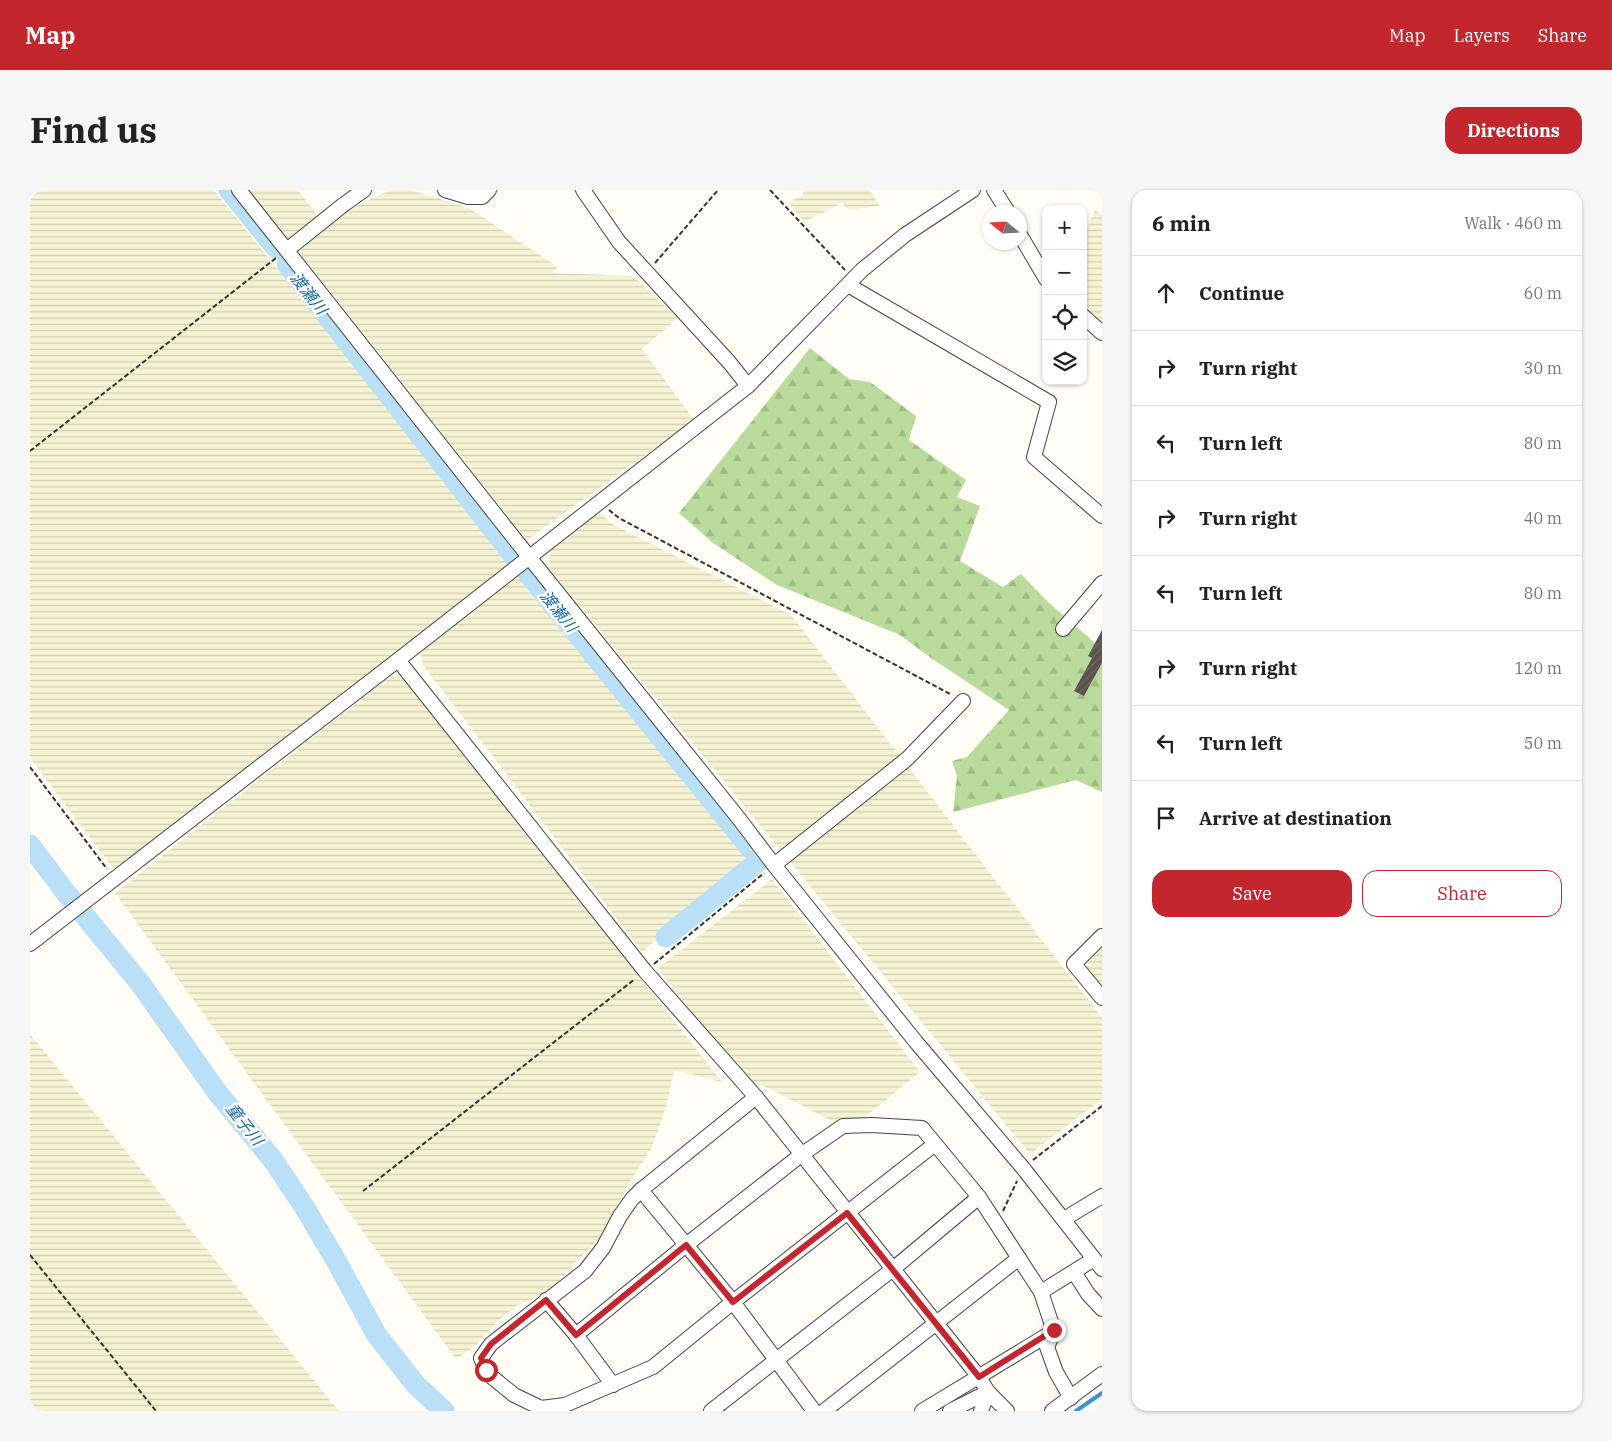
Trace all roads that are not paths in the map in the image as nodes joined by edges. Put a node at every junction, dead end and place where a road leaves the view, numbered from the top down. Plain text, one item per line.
1 (239, 190) edge
2 (364, 190) edge
3 (445, 190) edge
4 (489, 190) edge
5 (583, 190) edge
6 (973, 190) edge
7 (994, 190) edge
8 (1004, 205) edge
9 (1027, 245) edge
10 (287, 250) junction
11 (1042, 271) edge
12 (850, 282) junction
13 (1087, 320) edge
14 (1102, 333) edge
15 (748, 386) junction
16 (1102, 516) edge
17 (529, 557) junction
18 (1102, 583) edge
19 (1063, 630) dead end
20 (398, 660) junction
21 (963, 701) road end
22 (774, 865) junction
23 (1102, 936) edge
24 (30, 944) edge
25 (1102, 998) edge
26 (756, 1097) junction
27 (935, 1144) junction
28 (801, 1155) junction
29 (641, 1190) junction
30 (1102, 1196) edge
31 (979, 1198) junction
32 (847, 1213) junction
33 (1064, 1219) junction
34 (686, 1245) junction
35 (1018, 1258) junction
36 (1098, 1264) edge
37 (893, 1269) junction
38 (1074, 1272) junction
39 (1041, 1292) junction
40 (546, 1300) junction
41 (733, 1302) junction
42 (1102, 1309) edge
43 (936, 1323) junction
44 (1054, 1330) junction
45 (576, 1335) junction
46 (776, 1358) junction
47 (1102, 1374) edge
48 (979, 1377) junction
49 (613, 1385) junction
50 (988, 1392) junction
51 (1071, 1398) junction
52 (542, 1409) edge
53 (711, 1411) edge
54 (814, 1411) edge
55 (824, 1411) edge
56 (922, 1411) edge
57 (950, 1411) edge
58 (981, 1411) edge
59 (1008, 1411) edge
60 (1052, 1411) edge

1 - 10 street
2 - 10 street
3 - 4 street
5 - 15 street
6 - 12 street
7 - 8 street
9 - 11 street
10 - 17 street
12 - 15 street
12 - 16 street
13 - 14 street
15 - 17 street
17 - 20 street
17 - 22 street
18 - 19 street
20 - 24 street
20 - 26 street
21 - 22 street
22 - 33 street
23 - 25 street
26 - 28 street
26 - 29 street
27 - 28 street
27 - 31 street
27 - 32 street
28 - 32 street
28 - 34 street
29 - 34 street
29 - 40 street
30 - 33 street
31 - 35 street
31 - 37 street
32 - 37 street
32 - 41 street
33 - 36 street
34 - 41 street
34 - 45 street
35 - 39 street
35 - 43 street
36 - 38 street
37 - 43 street
37 - 46 street
38 - 39 street
38 - 42 street
39 - 44 street
40 - 45 street
40 - 52 street
41 - 46 street
41 - 49 street
43 - 48 street
43 - 55 street
44 - 48 street
44 - 51 street
45 - 49 street
46 - 53 street
46 - 54 street
47 - 51 street
48 - 50 street
48 - 56 street
49 - 52 street
50 - 57 street
50 - 58 street
50 - 59 street
51 - 60 street

